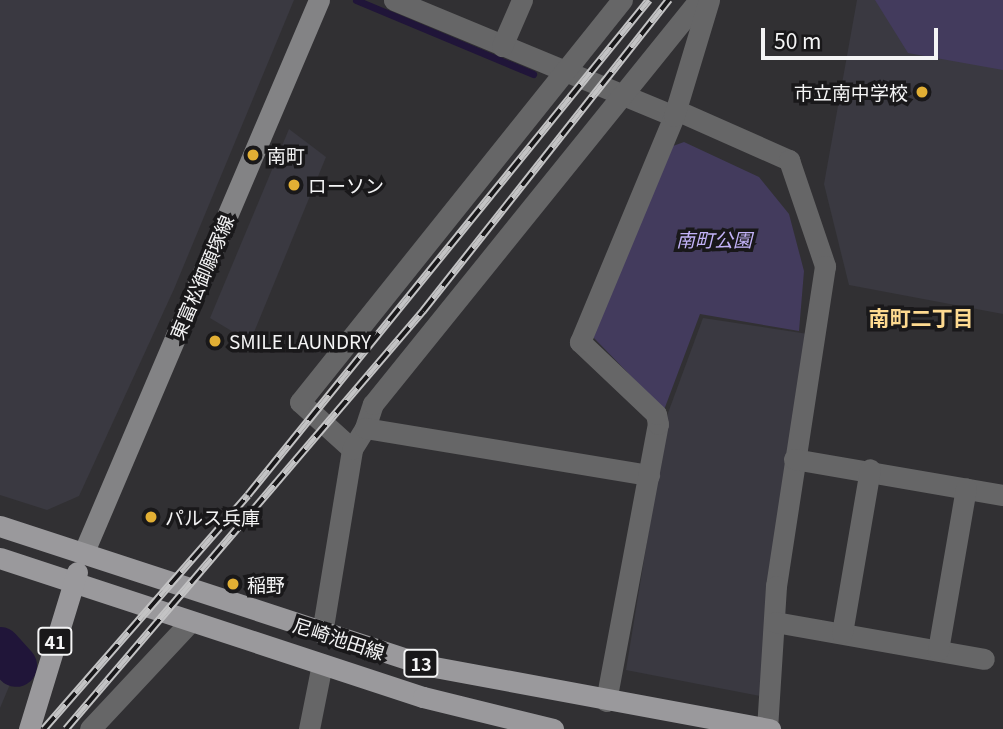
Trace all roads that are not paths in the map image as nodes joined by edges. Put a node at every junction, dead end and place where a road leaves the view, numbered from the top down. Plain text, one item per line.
1 (319, 0) edge
2 (394, 0) edge
3 (522, 0) edge
4 (622, 0) edge
5 (699, 0) edge
6 (709, 0) edge
7 (502, 46) junction
8 (563, 70) junction
9 (624, 94) junction
10 (675, 113) junction
11 (365, 428) junction
12 (352, 449) junction
13 (794, 458) junction
14 (870, 469) junction
15 (649, 475) junction
16 (966, 488) junction
17 (1003, 495) edge
18 (0, 526) edge
19 (83, 554) junction
20 (0, 558) edge
21 (73, 583) junction
22 (190, 622) junction
23 (775, 622) junction
24 (842, 633) junction
25 (322, 634) junction
26 (938, 650) junction
27 (984, 659) dead end
28 (322, 664) junction
29 (606, 701) junction
30 (511, 725) edge
31 (98, 726) edge
32 (28, 727) edge
33 (309, 729) edge
34 (553, 729) edge
35 (768, 729) edge

1 - 19 main road, 東富松御願塚線
2 - 7 street
3 - 7 street
4 - 8 street
5 - 9 street
6 - 10 street
7 - 8 street
8 - 9 street
8 - 12 street
9 - 10 street
9 - 11 street
10 - 13 street
10 - 15 street
11 - 12 street
11 - 15 street
12 - 25 street
13 - 14 street
13 - 23 street
14 - 16 street
14 - 24 street
15 - 29 street
16 - 17 street
16 - 26 street
18 - 19 main road, 尼崎池田線 / 13
19 - 21 main road, 41
19 - 25 main road, 尼崎池田線 / 13
20 - 21 main road, 尼崎池田線 / 13
21 - 22 main road, 尼崎池田線 / 13
21 - 32 main road, 41
22 - 28 main road, 尼崎池田線 / 13
22 - 31 street
23 - 24 street
23 - 35 street
24 - 26 street
25 - 29 main road, 尼崎池田線 / 13
26 - 27 street
28 - 30 main road, 尼崎池田線 / 13
28 - 33 street
29 - 35 main road, 尼崎池田線 / 13
30 - 34 main road, 尼崎池田線 / 13

